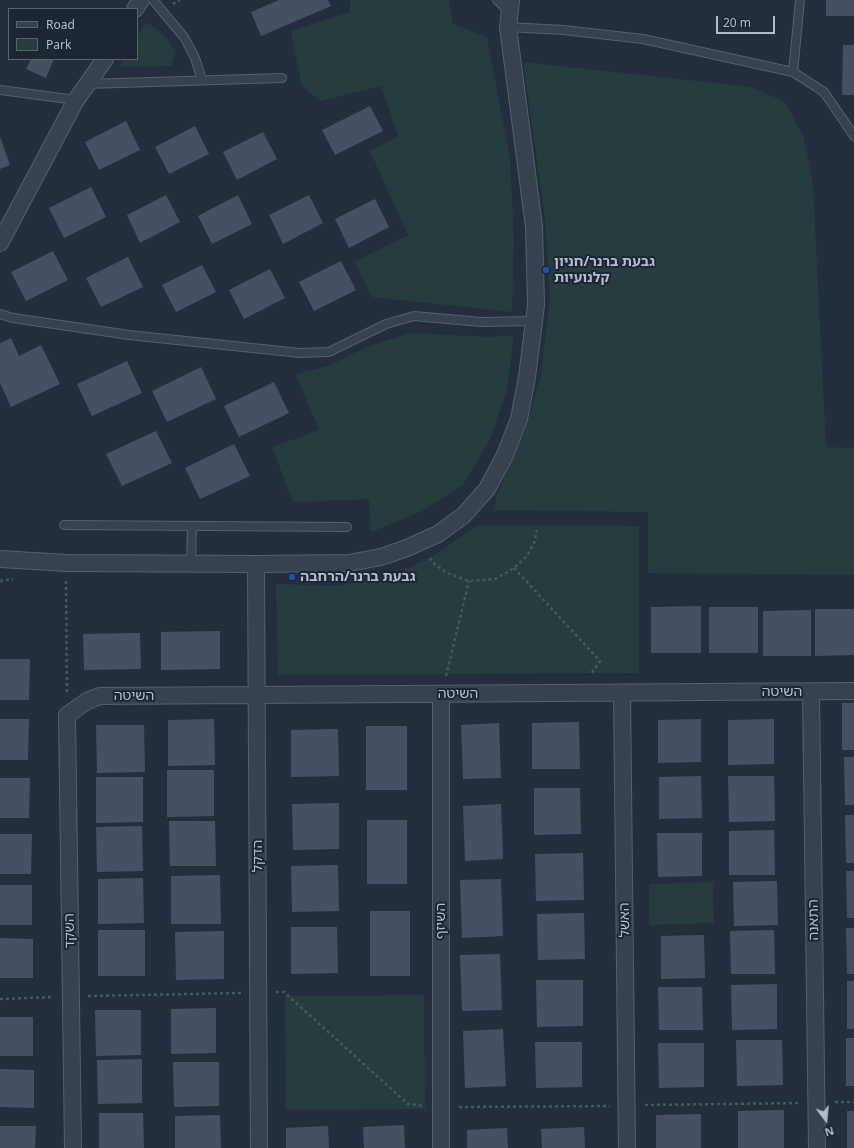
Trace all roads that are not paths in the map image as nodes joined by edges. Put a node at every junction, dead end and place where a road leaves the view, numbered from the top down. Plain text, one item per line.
1 (152, 0) edge
2 (497, 0) edge
3 (800, 0) edge
4 (510, 13) edge
5 (104, 60) edge
6 (793, 72) junction
7 (282, 78) dead end
8 (202, 80) junction
9 (87, 84) junction
10 (0, 90) edge
11 (76, 100) junction
12 (854, 136) edge
13 (0, 243) edge
14 (0, 314) edge
15 (534, 321) junction
16 (64, 525) dead end
17 (192, 526) junction
18 (347, 527) dead end
19 (0, 559) edge
20 (66, 563) junction
21 (191, 564) junction
22 (256, 564) junction
23 (0, 569) edge
24 (854, 691) edge
25 (811, 692) junction
26 (622, 693) junction
27 (441, 694) junction
28 (258, 695) junction
29 (67, 715) joint
30 (73, 1148) edge
31 (259, 1148) edge
32 (441, 1148) edge
33 (627, 1148) edge
34 (817, 1148) edge

1 - 8 lane
2 - 4 lane
3 - 6 lane
4 - 6 lane
4 - 15 street
5 - 9 street
6 - 12 lane
7 - 8 lane
8 - 9 lane
9 - 11 street
10 - 11 lane
11 - 13 street
14 - 15 lane
15 - 22 street
16 - 17 lane
17 - 18 lane
17 - 21 lane
19 - 20 street
20 - 21 street
20 - 23 street
21 - 22 street
22 - 28 street, הדקל
24 - 25 street, השיטה
25 - 26 street, השיטה
25 - 34 street, התאנה
26 - 27 street, השיטה
26 - 33 street, האשל
27 - 28 street, השיטה
27 - 32 street, השיזף
28 - 29 street, השיטה
28 - 31 street, הדקל
29 - 30 street, השקד

